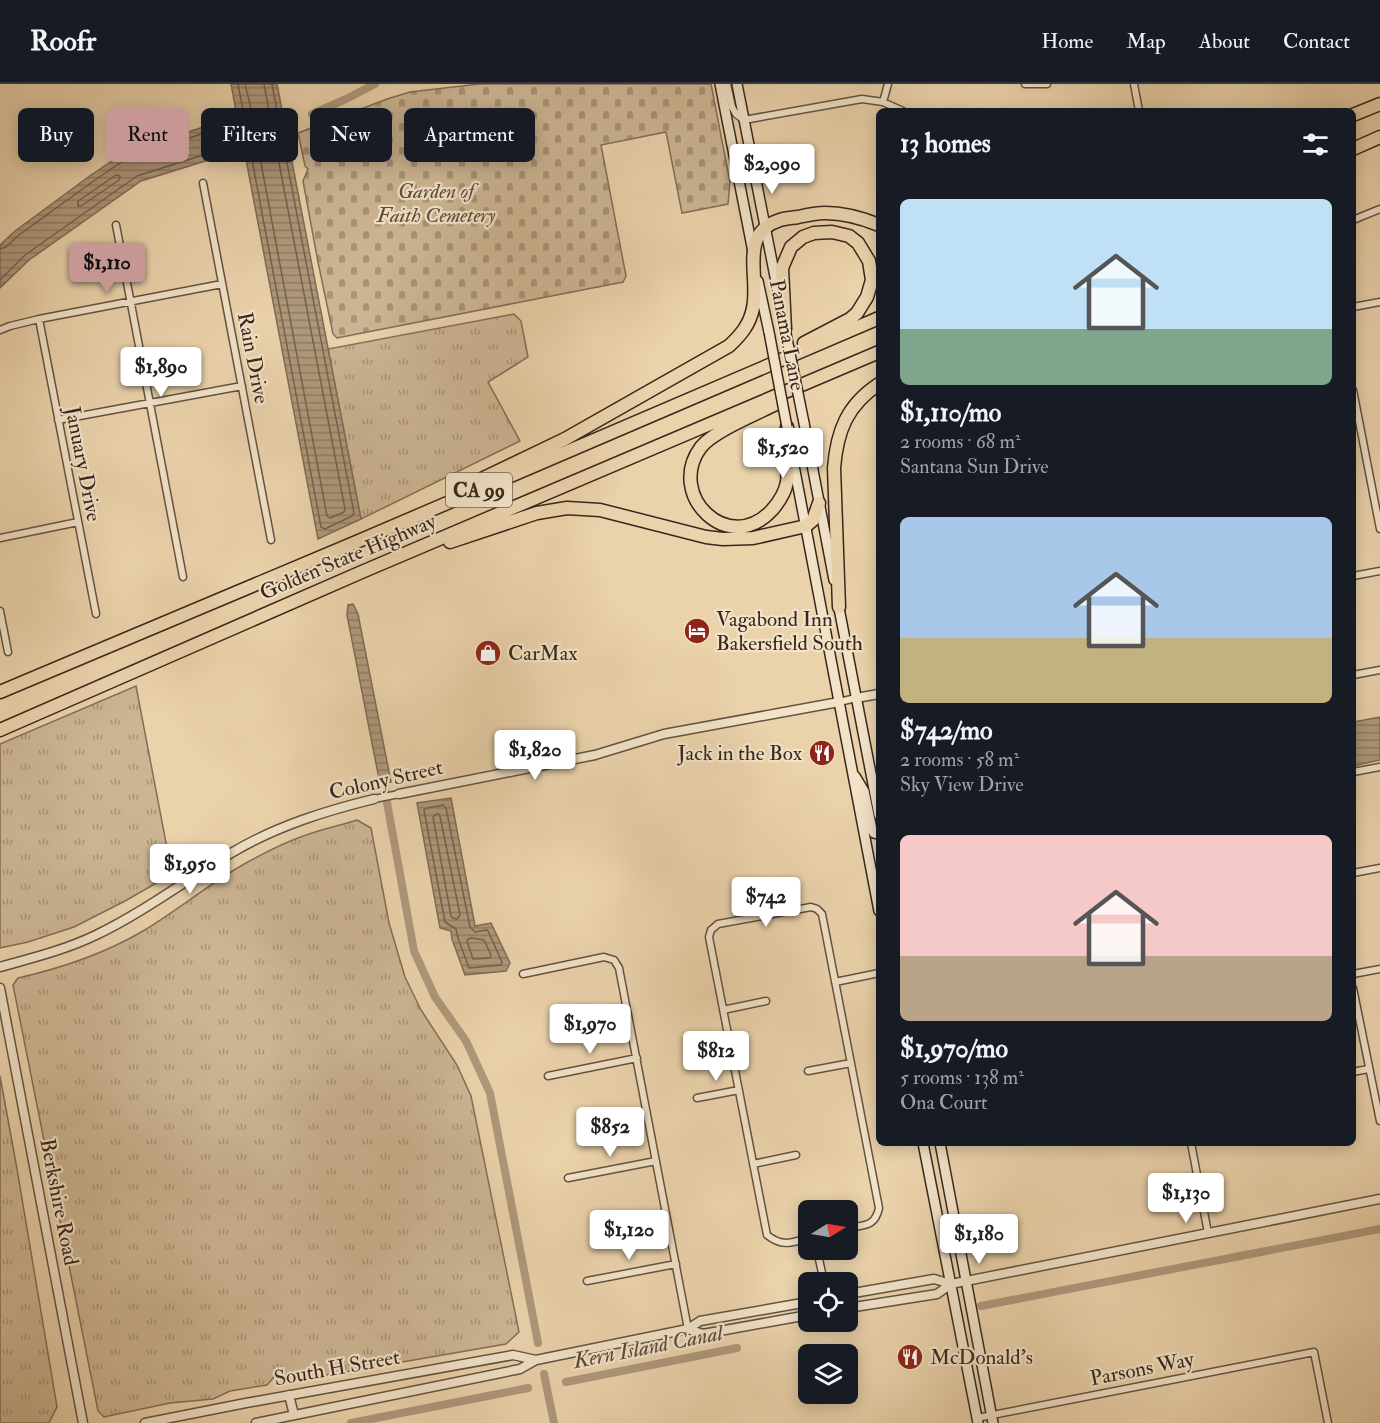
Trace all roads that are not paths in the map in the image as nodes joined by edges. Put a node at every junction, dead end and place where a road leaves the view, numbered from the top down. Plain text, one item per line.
1 (720, 84) edge
2 (727, 84) edge
3 (737, 84) edge
4 (888, 84) edge
5 (1025, 84) edge
6 (1047, 84) edge
7 (1134, 84) edge
8 (883, 102) junction
9 (1380, 104) edge
10 (896, 108) edge
11 (1138, 108) edge
12 (1356, 114) edge
13 (744, 120) junction
14 (1380, 138) edge
15 (1356, 148) edge
16 (203, 183) dead end
17 (1380, 209) edge
18 (1356, 219) edge
19 (876, 224) edge
20 (116, 225) dead end
21 (765, 227) junction
22 (753, 252) junction
23 (222, 284) junction
24 (131, 302) junction
25 (1380, 302) edge
26 (1356, 306) edge
27 (39, 319) junction
28 (876, 319) edge
29 (785, 329) junction
30 (0, 330) edge
31 (876, 353) edge
32 (876, 354) edge
33 (242, 386) junction
34 (876, 386) edge
35 (697, 397) junction
36 (150, 403) junction
37 (1356, 405) edge
38 (58, 420) junction
39 (787, 427) junction
40 (819, 503) junction
41 (78, 522) junction
42 (806, 526) junction
43 (1380, 529) edge
44 (0, 538) edge
45 (271, 540) dead end
46 (354, 543) junction
47 (364, 571) junction
48 (1380, 571) edge
49 (1356, 575) edge
50 (183, 577) dead end
51 (839, 607) junction
52 (0, 611) edge
53 (96, 614) dead end
54 (8, 652) dead end
55 (1380, 670) edge
56 (1356, 674) edge
57 (0, 692) edge
58 (876, 695) edge
59 (856, 698) junction
60 (839, 702) junction
61 (0, 730) edge
62 (1380, 767) edge
63 (1356, 771) edge
64 (852, 772) junction
65 (399, 794) joint
66 (374, 799) joint
67 (876, 800) edge
68 (876, 833) edge
69 (1380, 868) edge
70 (1356, 872) edge
71 (876, 896) edge
72 (0, 967) edge
73 (1380, 969) edge
74 (1356, 973) edge
75 (523, 974) dead end
76 (876, 974) edge
77 (835, 982) junction
78 (0, 987) edge
79 (766, 1001) dead end
80 (1356, 1004) edge
81 (723, 1010) junction
82 (637, 1058) junction
83 (851, 1063) junction
84 (1368, 1069) junction
85 (808, 1071) dead end
86 (1356, 1071) edge
87 (548, 1076) dead end
88 (739, 1090) junction
89 (697, 1098) dead end
90 (1380, 1121) edge
91 (924, 1146) edge
92 (941, 1146) edge
93 (1192, 1146) edge
94 (796, 1155) dead end
95 (656, 1161) junction
96 (753, 1164) junction
97 (567, 1178) dead end
98 (1380, 1199) edge
99 (858, 1226) edge
100 (1208, 1233) junction
101 (798, 1240) edge
102 (676, 1264) junction
103 (587, 1281) dead end
104 (966, 1281) junction
105 (951, 1284) junction
106 (875, 1289) junction
107 (858, 1292) edge
108 (858, 1296) edge
109 (798, 1304) edge
110 (858, 1306) edge
111 (798, 1312) edge
112 (798, 1317) edge
113 (755, 1325) junction
114 (688, 1329) junction
115 (536, 1360) junction
116 (289, 1395) junction
117 (294, 1415) junction
118 (992, 1419) edge
119 (978, 1420) edge
120 (83, 1423) edge
121 (144, 1423) edge
122 (256, 1423) edge
123 (1328, 1423) edge

1 - 22 main road, Panama Lane
2 - 13 street
3 - 13 main road, Panama Lane
4 - 8 street
5 - 6 street
7 - 11 street
8 - 10 street
8 - 13 street
9 - 12 highway
13 - 21 main road, Panama Lane
14 - 15 highway
16 - 23 street, Rain Drive
17 - 18 street
19 - 21 highway
20 - 24 street
21 - 22 highway
21 - 29 main road, Panama Lane
22 - 39 main road, Panama Lane, bridge
22 - 46 highway
23 - 24 street
23 - 33 street, Rain Drive
24 - 27 street
24 - 36 street
25 - 26 street
27 - 30 street
27 - 38 street, January Drive
28 - 35 highway, Golden State Highway / CA 99
29 - 35 highway
29 - 40 main road, Panama Lane, bridge
31 - 47 highway, Golden State Highway / CA 99
32 - 39 highway
33 - 36 street
33 - 45 street, Rain Drive
34 - 51 highway
35 - 46 highway, Golden State Highway / CA 99
36 - 38 street
36 - 50 street
37 - 43 street
38 - 41 street, January Drive
39 - 42 main road, Panama Lane
40 - 42 highway
40 - 51 main road, Panama Lane
41 - 44 street
41 - 53 street, January Drive
42 - 47 highway
42 - 60 main road, Panama Lane
46 - 57 highway, Golden State Highway / CA 99
47 - 61 highway, Golden State Highway / CA 99
48 - 49 street
51 - 59 main road, Panama Lane
52 - 54 street
55 - 56 street
58 - 59 street, Colony Street
59 - 60 street, Colony Street
59 - 67 main road, Panama Lane
60 - 64 main road, Panama Lane
60 - 65 street, Colony Street
62 - 63 street
64 - 68 main road
64 - 71 main road, Panama Lane
65 - 66 street, Colony Street
66 - 72 street, Colony Street
69 - 70 street
73 - 74 street
75 - 82 street
76 - 77 street
77 - 81 street
77 - 83 street
78 - 120 street, Berkshire Road
79 - 81 street
80 - 84 street
81 - 88 street
82 - 87 street
82 - 95 street
83 - 85 street
83 - 99 street
84 - 86 street
84 - 90 street
88 - 89 street
88 - 96 street
91 - 105 main road
92 - 104 main road
93 - 100 street
94 - 96 street
95 - 97 street
95 - 102 street
96 - 101 street
98 - 100 street
100 - 104 street
102 - 103 street
102 - 114 street
104 - 105 street
104 - 118 main road
105 - 106 street
105 - 110 street
105 - 119 main road
106 - 107 street
106 - 108 street
109 - 114 street, South H Street
111 - 113 street
112 - 113 street, South H Street
113 - 114 street, South H Street
114 - 115 street, South H Street
115 - 116 street, South H Street
115 - 117 street, South H Street
116 - 117 street
116 - 121 street, South H Street
117 - 122 street, South H Street
118 - 119 street, Parsons Way
118 - 123 street, Parsons Way

